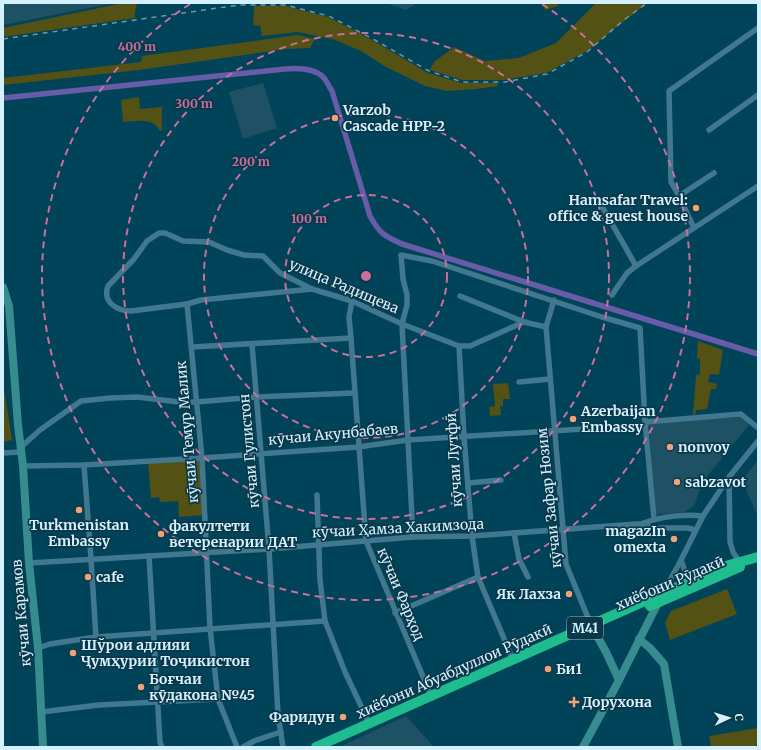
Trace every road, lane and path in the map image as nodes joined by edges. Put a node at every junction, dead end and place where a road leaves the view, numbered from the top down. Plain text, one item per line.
1 (758, 28) edge
2 (758, 95) edge
3 (709, 130) dead end
4 (714, 173) dead end
5 (758, 186) edge
6 (679, 196) junction
7 (599, 201) dead end
8 (694, 228) junction
9 (636, 266) junction
10 (3, 287) edge
11 (312, 289) junction
12 (612, 295) dead end
13 (460, 296) dead end
14 (554, 300) junction
15 (352, 301) junction
16 (187, 304) junction
17 (524, 322) junction
18 (402, 324) junction
19 (546, 327) junction
20 (351, 338) junction
21 (252, 344) junction
22 (459, 346) junction
23 (192, 347) junction
24 (550, 379) junction
25 (519, 382) dead end
26 (354, 393) junction
27 (256, 397) junction
28 (196, 402) junction
29 (645, 424) junction
30 (758, 428) edge
31 (555, 430) junction
32 (464, 437) junction
33 (408, 440) junction
34 (758, 441) edge
35 (358, 447) junction
36 (21, 450) junction
37 (3, 453) edge
38 (261, 453) junction
39 (202, 458) junction
40 (84, 465) junction
41 (22, 466) junction
42 (729, 477) junction
43 (501, 480) dead end
44 (468, 483) junction
45 (317, 495) dead end
46 (703, 516) junction
47 (654, 519) junction
48 (637, 524) junction
49 (563, 529) junction
50 (695, 530) junction
51 (514, 533) junction
52 (472, 536) junction
53 (413, 537) junction
54 (366, 541) junction
55 (318, 545) junction
56 (269, 549) junction
57 (207, 552) junction
58 (149, 556) junction
59 (758, 557) edge
60 (91, 559) junction
61 (681, 560) junction
62 (29, 562) junction
63 (740, 564) junction
64 (478, 577) junction
65 (528, 577) dead end
66 (695, 580) junction
67 (663, 593) junction
68 (658, 603) junction
69 (395, 613) junction
70 (325, 621) junction
71 (273, 625) junction
72 (210, 628) junction
73 (593, 628) junction
74 (154, 632) junction
75 (96, 637) junction
76 (638, 639) junction
77 (38, 648) junction
78 (513, 660) junction
79 (619, 680) junction
80 (461, 686) junction
81 (432, 698) junction
82 (218, 699) junction
83 (157, 703) junction
84 (41, 712) junction
85 (370, 725) junction
86 (280, 732) junction
87 (341, 738) junction
88 (43, 747) edge
89 (162, 747) edge
90 (237, 747) edge
91 (243, 747) edge
92 (283, 747) edge
93 (316, 747) edge
94 (328, 747) edge
95 (583, 747) edge
96 (678, 747) edge

1 - 6 street
2 - 3 street
4 - 6 street
5 - 8 street
6 - 8 street
7 - 9 street
8 - 9 street
9 - 12 street
10 - 36 main road, кӯчаи Карамов
11 - 15 street, улица Радищева
11 - 16 street
11 - 16 street, улица Радищева
13 - 17 street
14 - 18 street
14 - 19 street
14 - 29 street
15 - 18 street, улица Радищева
15 - 20 street, кӯчаи Фарҳод
16 - 23 street, кӯчаи Темур Малик
17 - 19 street
17 - 22 street
18 - 22 street, улица Радищева
18 - 33 street
19 - 24 street, кӯчаи Зафар Нозим
20 - 21 street
20 - 26 street, кӯчаи Фарҳод
21 - 23 street
21 - 27 street, кӯчаи Гулистон
22 - 32 street, кӯчаи Лутфӣ
23 - 28 street, кӯчаи Темур Малик
24 - 25 street
24 - 31 street, кӯчаи Зафар Нозим
26 - 27 street
26 - 35 street, кӯчаи Фарҳод
27 - 28 street
27 - 38 street, кӯчаи Гулистон
28 - 36 street
28 - 39 street, кӯчаи Темур Малик
29 - 30 street, кӯчаи Акунбабаев
29 - 31 street, кӯчаи Акунбабаев
29 - 47 street
31 - 32 street, кӯчаи Акунбабаев
31 - 49 street, кӯчаи Зафар Нозим
32 - 33 street, кӯчаи Акунбабаев
32 - 44 street, кӯчаи Лутфӣ
33 - 35 street, кӯчаи Акунбабаев
33 - 53 street
34 - 42 street
35 - 38 street, кӯчаи Акунбабаев
35 - 54 street, кӯчаи Фарҳод
36 - 37 street
36 - 41 main road, кӯчаи Карамов
38 - 39 street, кӯчаи Акунбабаев
38 - 56 street, кӯчаи Гулистон
39 - 40 street, кӯчаи Акунбабаев
39 - 57 street, кӯчаи Темур Малик
40 - 41 street, кӯчаи Акунбабаев
40 - 60 street
41 - 62 main road, кӯчаи Карамов
42 - 46 street
42 - 63 street
43 - 44 street
44 - 52 street, кӯчаи Лутфӣ
45 - 55 street
46 - 47 street
46 - 50 street
47 - 48 street
48 - 49 street, кӯчаи Ҳамза Хакимзода
48 - 50 street, кӯчаи Ҳамза Хакимзода
49 - 51 street, кӯчаи Ҳамза Хакимзода
49 - 73 street, кӯчаи Зафар Нозим
50 - 61 street
51 - 52 street, кӯчаи Ҳамза Хакимзода
51 - 65 street
52 - 53 street, кӯчаи Ҳамза Хакимзода
52 - 64 street, кӯчаи Лутфӣ
53 - 54 street, кӯчаи Ҳамза Хакимзода
54 - 55 street, кӯчаи Ҳамза Хакимзода
54 - 69 street, кӯчаи Фарҳод
55 - 56 street, кӯчаи Ҳамза Хакимзода
55 - 70 street
56 - 57 street, кӯчаи Ҳамза Хакимзода
56 - 71 street, кӯчаи Гулистон
57 - 58 street, кӯчаи Ҳамза Хакимзода
57 - 72 street, кӯчаи Темур Малик
58 - 60 street, кӯчаи Ҳамза Хакимзода
58 - 74 street
59 - 63 highway, хиёбони Абуабдуллои Рӯдакӣ / M41
60 - 62 street, кӯчаи Ҳамза Хакимзода
60 - 75 street
61 - 66 street
61 - 67 street
62 - 77 main road, кӯчаи Карамов
63 - 66 highway, хиёбони Абуабдуллои Рӯдакӣ / M41
63 - 68 highway, хиёбони Рӯдакӣ
64 - 69 street
64 - 78 street, кӯчаи Лутфӣ
66 - 67 highway, хиёбони Абуабдуллои Рӯдакӣ / M41
67 - 68 main road
67 - 73 highway, хиёбони Абуабдуллои Рӯдакӣ / M41
68 - 73 highway, хиёбони Рӯдакӣ
68 - 76 main road
69 - 81 street, кӯчаи Фарҳод
70 - 71 street
70 - 85 street
71 - 72 street
71 - 86 street, кӯчаи Гулистон
72 - 74 street
72 - 82 street, кӯчаи Темур Малик
73 - 78 highway, хиёбони Абуабдуллои Рӯдакӣ / M41
73 - 79 main road, кӯчаи Зафар Нозим
73 - 80 highway, хиёбони Рӯдакӣ
74 - 75 street
74 - 83 street
75 - 77 street
76 - 79 main road
76 - 96 main road
77 - 84 main road, кӯчаи Карамов
78 - 80 highway, хиёбони Абуабдуллои Рӯдакӣ / M41
79 - 95 main road
80 - 81 highway, хиёбони Абуабдуллои Рӯдакӣ / M41
81 - 85 highway, хиёбони Абуабдуллои Рӯдакӣ / M41
82 - 83 street
82 - 90 street, кӯчаи Темур Малик
83 - 84 street
83 - 89 street
84 - 88 main road, кӯчаи Карамов
85 - 87 highway, хиёбони Абуабдуллои Рӯдакӣ / M41
86 - 91 street
86 - 92 street, кӯчаи Гулистон
87 - 93 highway, хиёбони Абуабдуллои Рӯдакӣ / M41
87 - 94 highway

